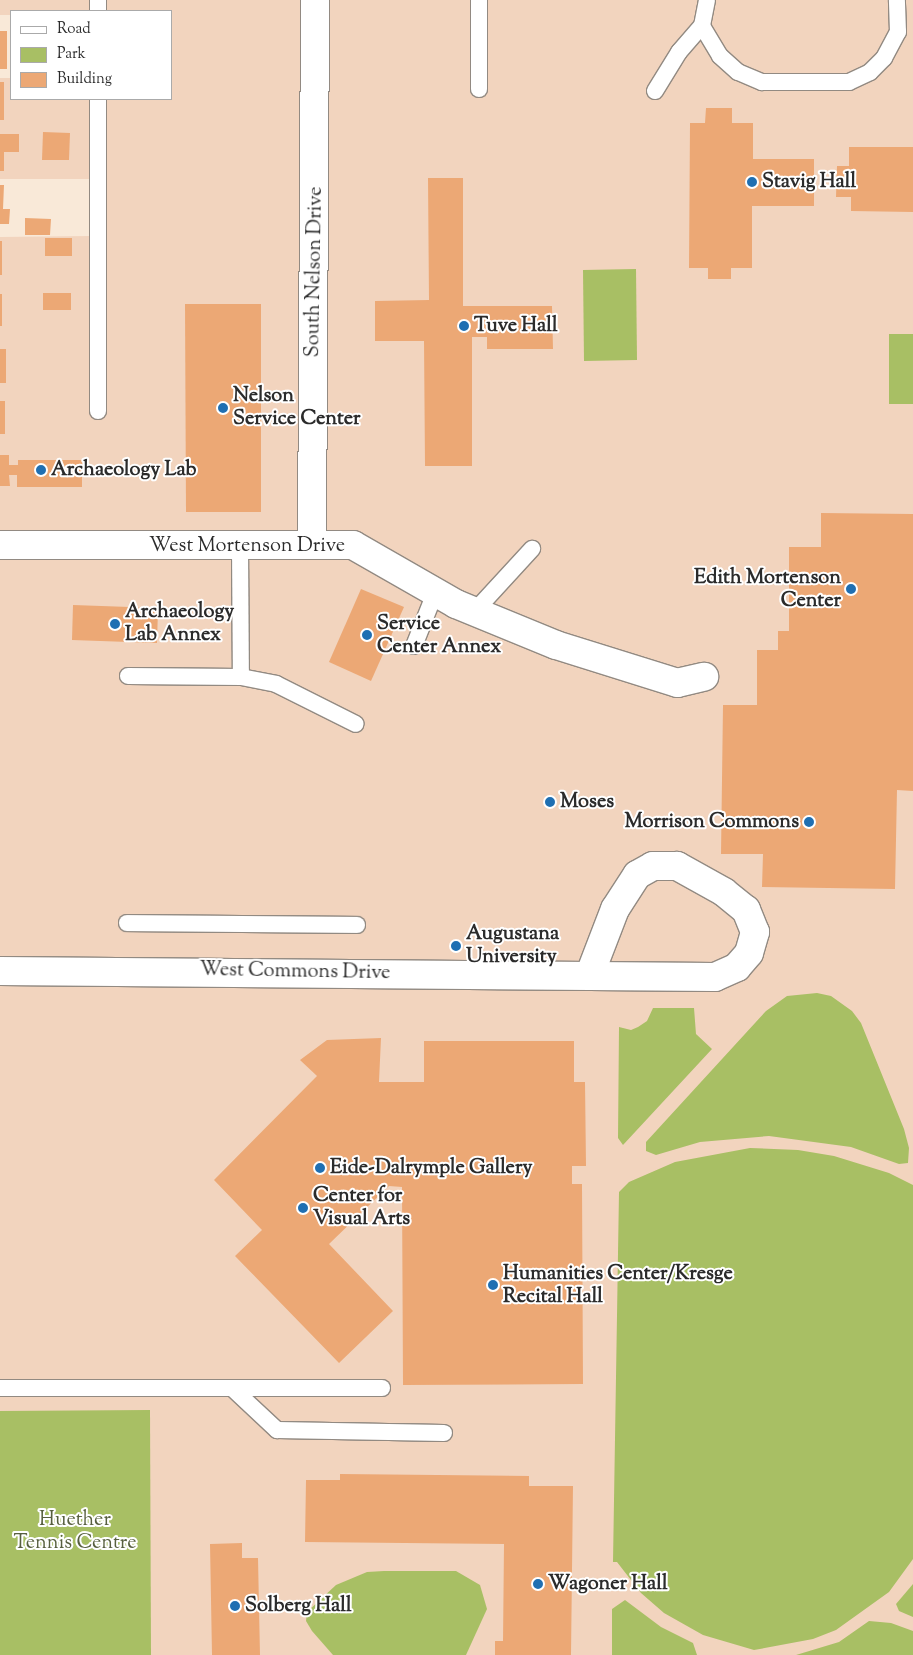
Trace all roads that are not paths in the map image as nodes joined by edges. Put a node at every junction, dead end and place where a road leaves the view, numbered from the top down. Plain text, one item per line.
1 (315, 0) edge
2 (479, 0) edge
3 (707, 0) edge
4 (897, 0) edge
5 (702, 26) junction
6 (479, 89) dead end
7 (655, 91) dead end
8 (98, 100) edge
9 (98, 411) dead end
10 (312, 544) junction
11 (0, 546) edge
12 (240, 546) junction
13 (532, 549) dead end
14 (436, 592) junction
15 (474, 612) junction
16 (414, 646) dead end
17 (128, 676) dead end
18 (241, 678) junction
19 (704, 678) dead end
20 (356, 724) dead end
21 (126, 922) dead end
22 (357, 925) dead end
23 (0, 971) edge
24 (590, 974) junction
25 (0, 1388) edge
26 (232, 1388) junction
27 (382, 1388) dead end
28 (444, 1433) dead end

1 - 10 street, South Nelson Drive
2 - 6 lane
3 - 5 lane
4 - 5 lane
5 - 7 lane
8 - 9 lane
10 - 12 street, West Mortenson Drive
10 - 14 street, West Mortenson Drive
11 - 12 street, West Mortenson Drive
12 - 18 lane
13 - 15 lane
14 - 15 street, West Mortenson Drive
14 - 16 lane
15 - 19 street, West Mortenson Drive
17 - 18 lane
18 - 20 lane
21 - 22 lane
23 - 24 street, West Commons Drive
24 - 24 street, West Commons Drive
25 - 26 lane
26 - 27 lane
26 - 28 lane

